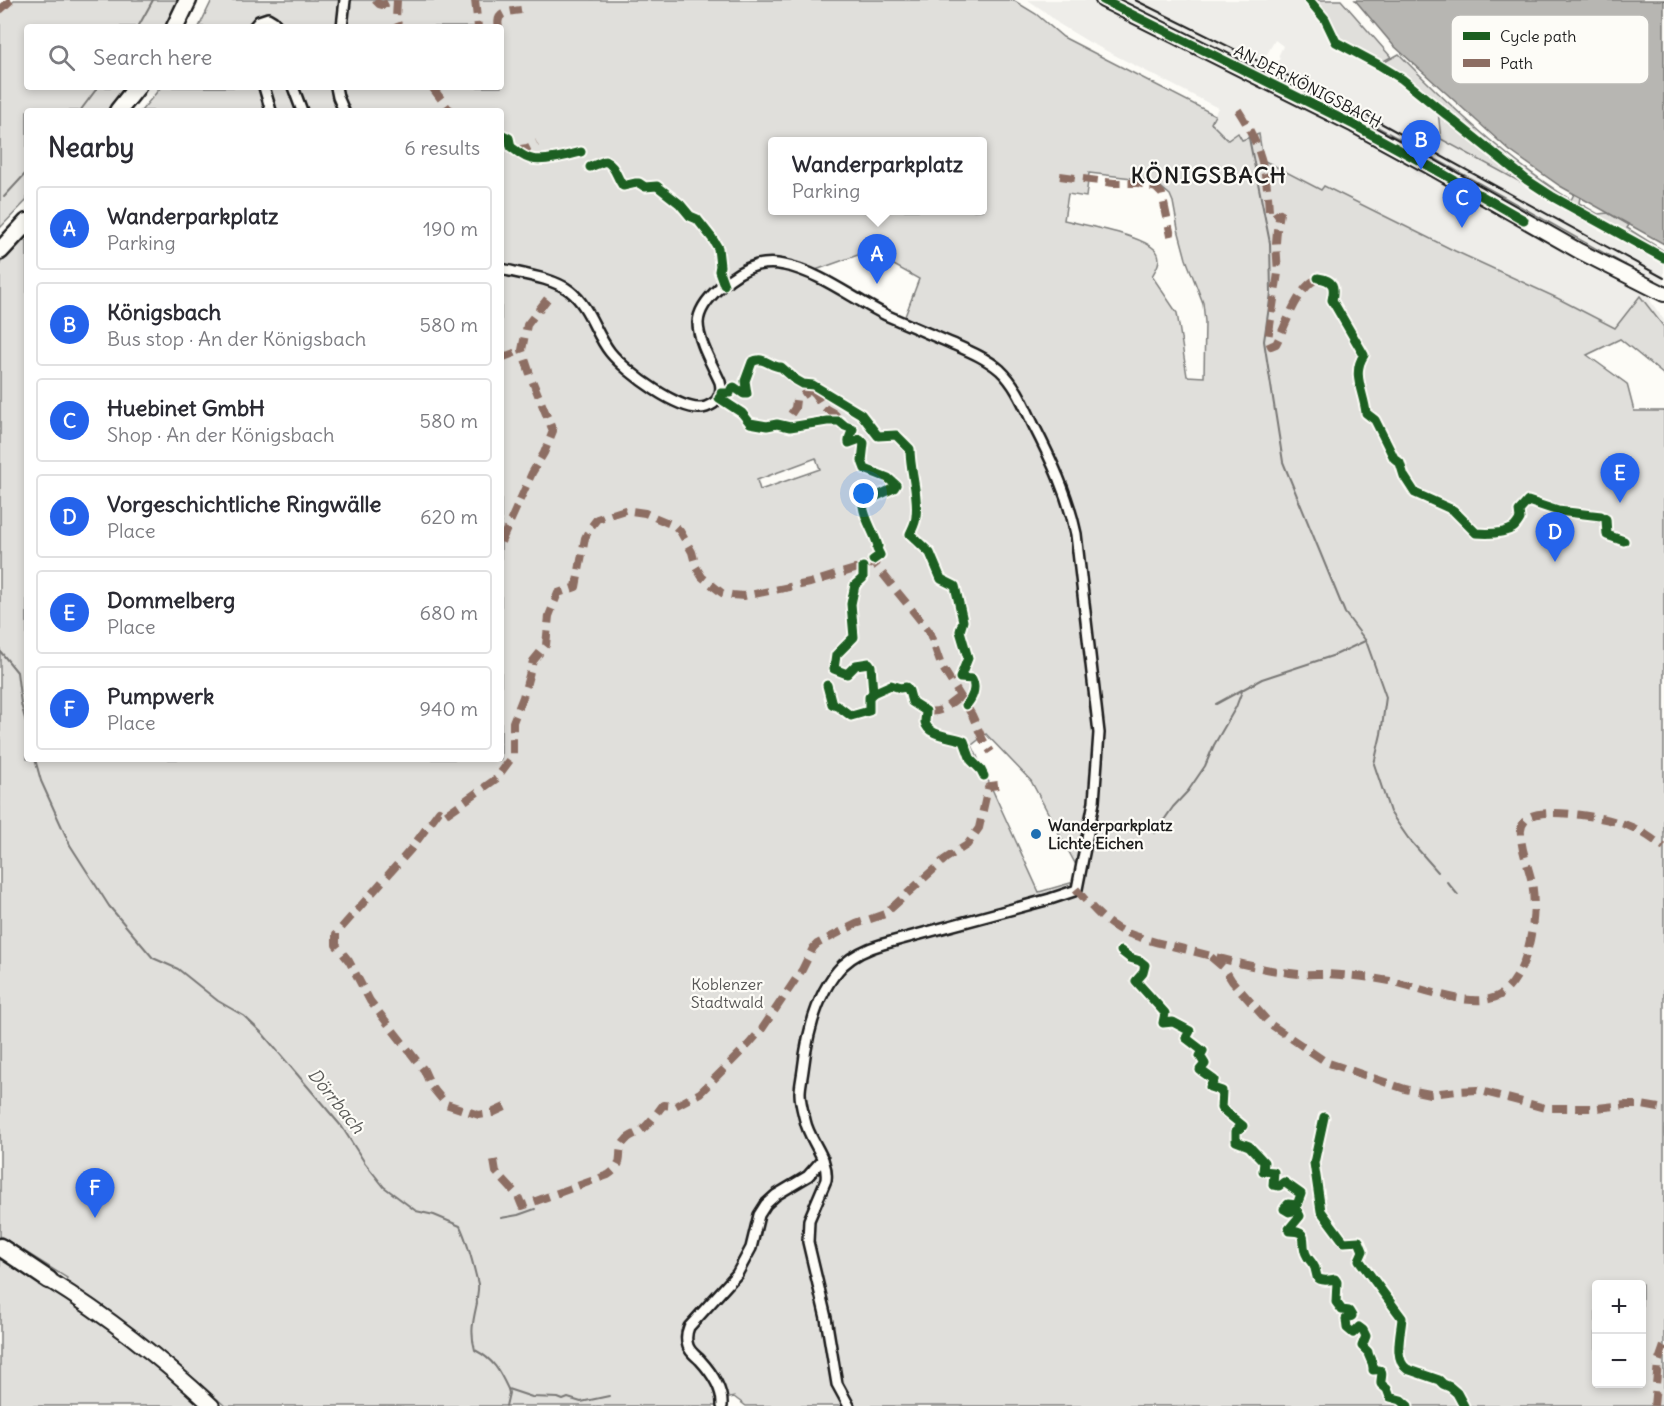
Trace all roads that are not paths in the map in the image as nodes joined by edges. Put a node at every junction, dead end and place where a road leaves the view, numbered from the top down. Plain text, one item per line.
1 (188, 0) edge
2 (198, 0) edge
3 (345, 0) edge
4 (1103, 0) edge
5 (176, 24) edge
6 (186, 24) edge
7 (256, 24) edge
8 (276, 24) edge
9 (342, 24) edge
10 (135, 90) edge
11 (146, 90) edge
12 (265, 90) edge
13 (294, 90) edge
14 (337, 90) edge
15 (120, 108) edge
16 (131, 108) edge
17 (270, 108) edge
18 (301, 108) edge
19 (343, 108) edge
20 (24, 213) edge
21 (24, 225) edge
22 (0, 238) edge
23 (0, 251) edge
24 (504, 270) edge
25 (1664, 294) edge
26 (823, 1159) junction
27 (0, 1248) edge
28 (0, 1253) edge
29 (49, 1280) junction
30 (212, 1406) edge
31 (723, 1406) edge
32 (849, 1406) edge

1 - 5 highway
2 - 6 highway
3 - 9 street
4 - 25 main road, AN DER KÖNIGSBACH
7 - 8 street
10 - 15 highway
11 - 16 highway
12 - 17 street
13 - 18 street
14 - 19 street
20 - 22 highway
21 - 23 highway
24 - 26 street
26 - 31 street
26 - 32 street
27 - 29 highway
28 - 29 highway
29 - 30 main road

